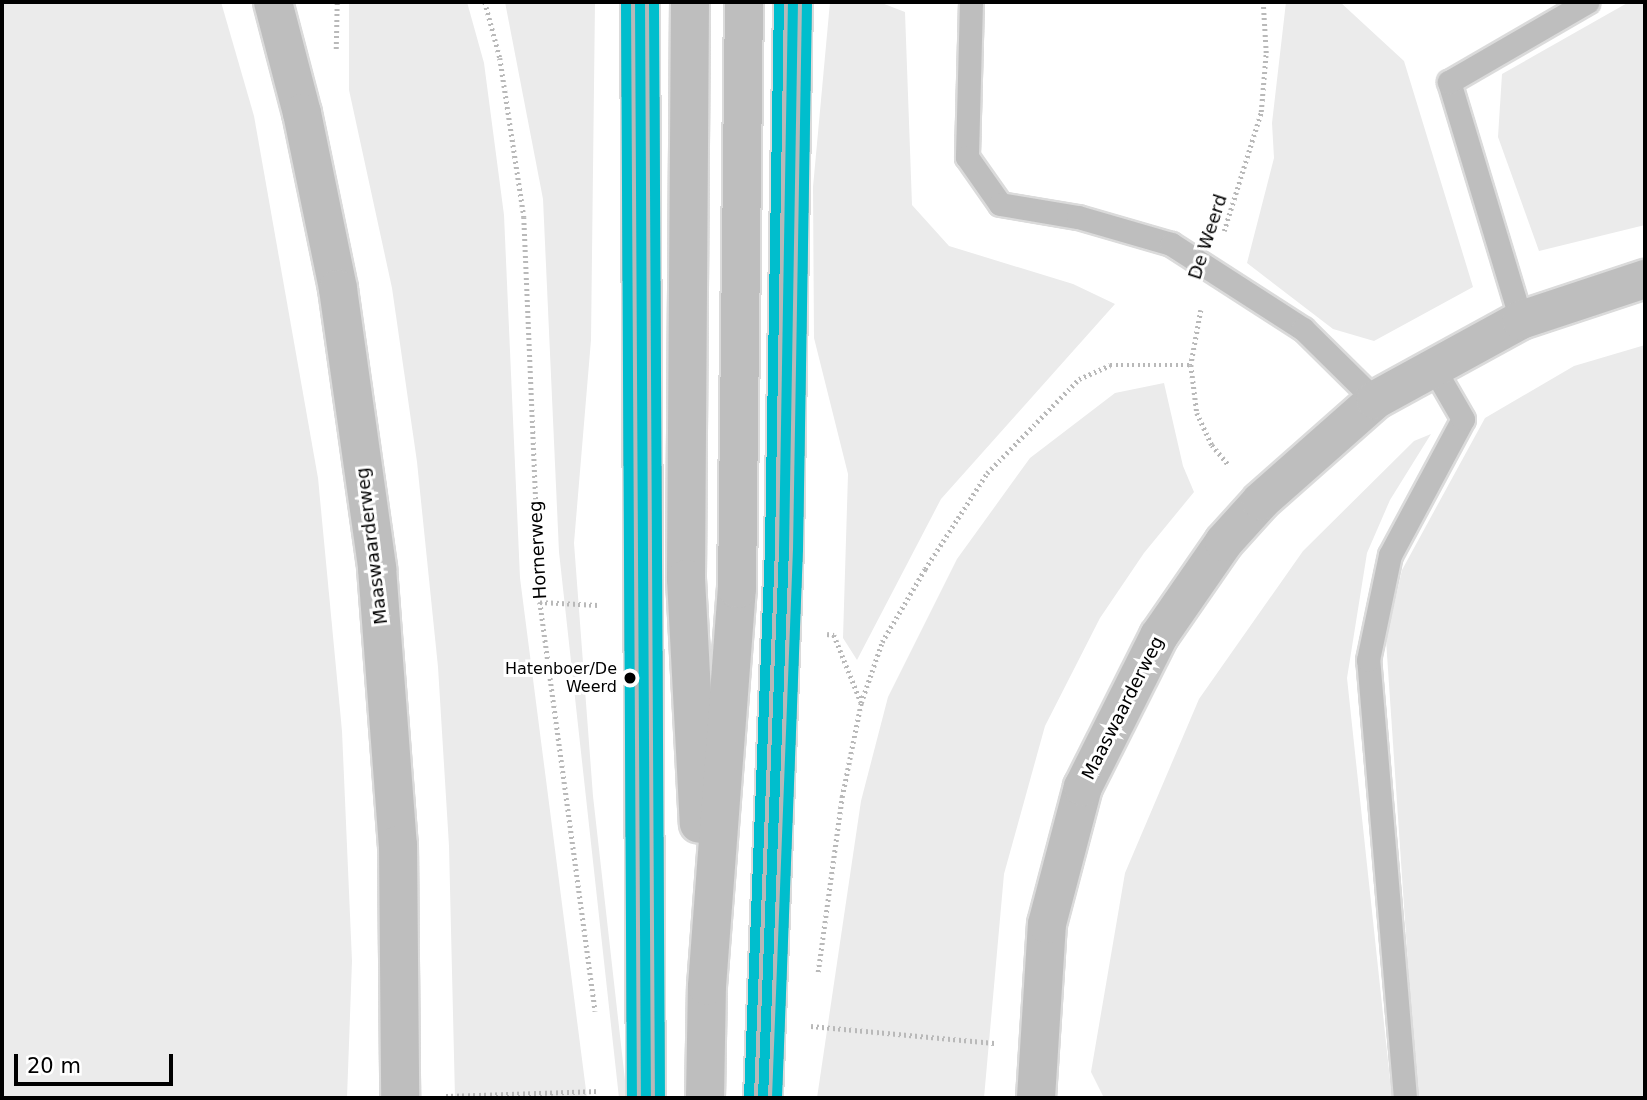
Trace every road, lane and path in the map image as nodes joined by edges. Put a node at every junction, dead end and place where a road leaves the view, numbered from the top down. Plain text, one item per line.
1 (273, 2) edge
2 (485, 2) edge
3 (640, 2) edge
4 (690, 2) edge
5 (744, 2) edge
6 (793, 2) edge
7 (971, 2) edge
8 (1264, 2) edge
9 (1587, 2) edge
10 (1210, 269) junction
11 (1645, 279) edge
12 (1521, 320) junction
13 (1191, 365) junction
14 (1433, 368) junction
15 (1376, 400) junction
16 (1234, 471) dead end
17 (540, 602) junction
18 (599, 605) dead end
19 (822, 633) dead end
20 (861, 702) junction
21 (817, 985) dead end
22 (707, 986) junction
23 (813, 1012) dead end
24 (596, 1023) dead end
25 (811, 1026) junction
26 (810, 1038) dead end
27 (1002, 1044) dead end
28 (442, 1096) dead end
29 (400, 1098) edge
30 (606, 1098) edge
31 (646, 1098) edge
32 (705, 1098) edge
33 (764, 1098) edge
34 (1036, 1098) edge
35 (1405, 1098) edge

1 - 29 street, Maaswaarderweg
2 - 17 path, Hornerweg
3 - 31 main road
4 - 22 street
5 - 22 street
6 - 33 main road
7 - 10 lane
8 - 10 path, De Weerd
9 - 12 lane
10 - 13 path, De Weerd
10 - 15 lane
11 - 12 street, Maaswaarderweg
12 - 14 street, Maaswaarderweg
13 - 16 path, De Weerd
13 - 20 path
14 - 15 street, Maaswaarderweg
14 - 35 lane
15 - 34 street, Maaswaarderweg
17 - 18 path
17 - 24 path, Hornerweg
19 - 20 path
20 - 21 path
22 - 32 street
23 - 25 path
25 - 26 path
25 - 27 path
28 - 30 path

